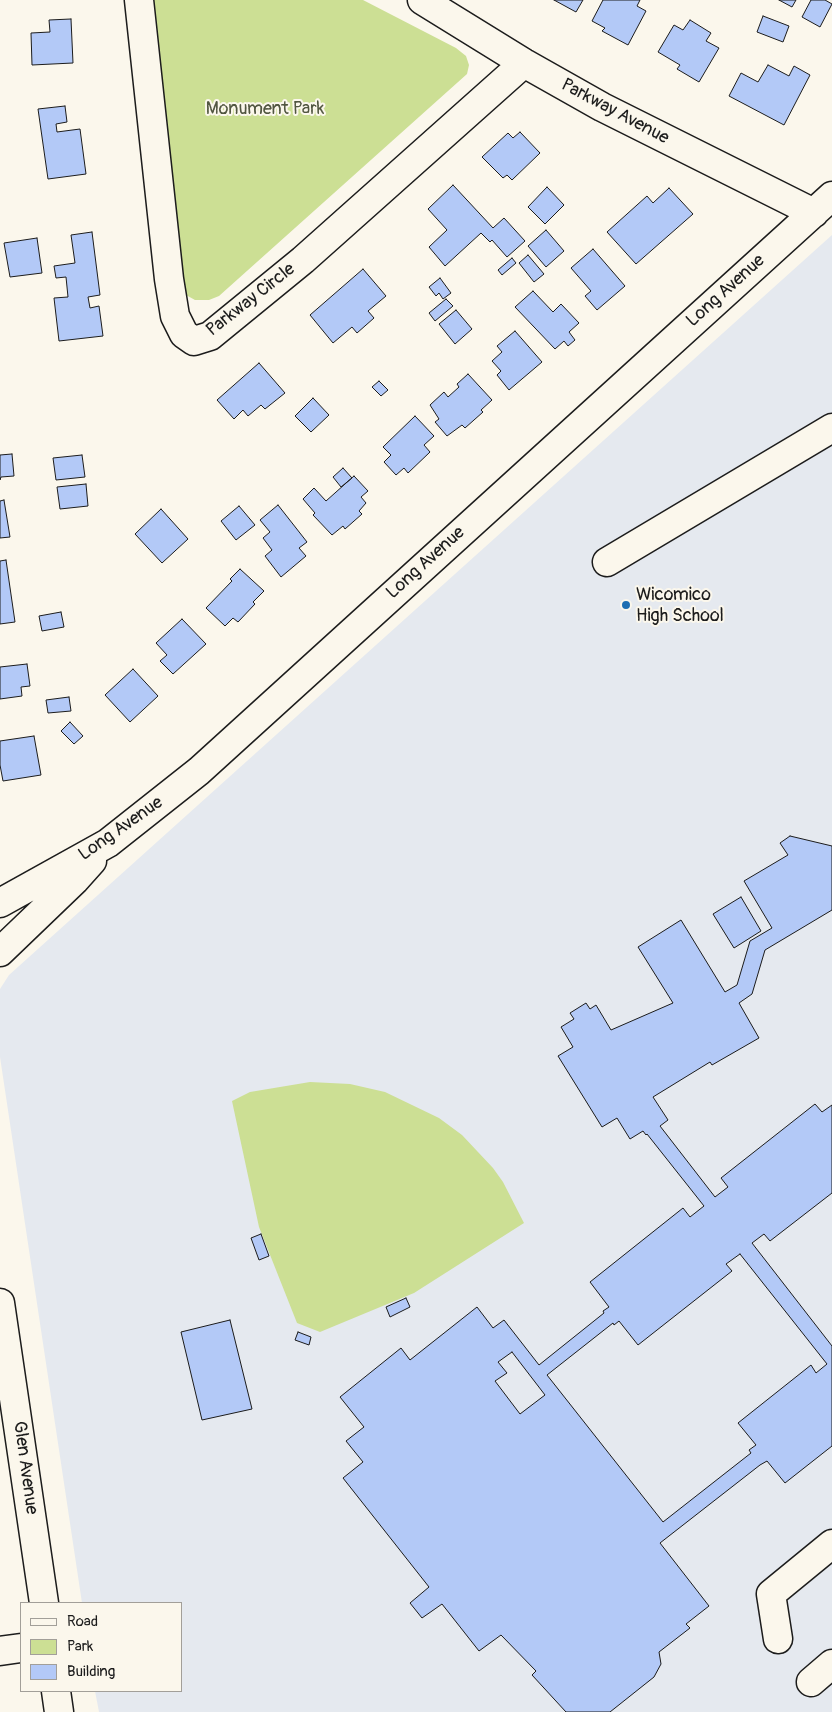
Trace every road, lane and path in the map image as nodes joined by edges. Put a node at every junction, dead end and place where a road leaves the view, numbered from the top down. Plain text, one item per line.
1 (139, 0) edge
2 (422, 0) edge
3 (524, 63) junction
4 (823, 204) edge
5 (832, 428) edge
6 (607, 562) dead end
7 (108, 843) junction
8 (0, 903) edge
9 (0, 952) edge
10 (0, 1303) edge
11 (832, 1544) edge
12 (44, 1602) edge
13 (778, 1639) dead end
14 (20, 1648) edge
15 (0, 1651) edge
16 (832, 1664) edge
17 (811, 1682) dead end
18 (56, 1692) edge
19 (59, 1712) edge

1 - 3 street, Parkway Circle
2 - 3 street, Parkway Avenue
3 - 4 street, Parkway Avenue
4 - 7 street, Long Avenue
5 - 6 street
7 - 8 street, Long Avenue
7 - 9 street
10 - 12 street, Glen Avenue
11 - 13 street
14 - 15 street
16 - 17 street
18 - 19 street

